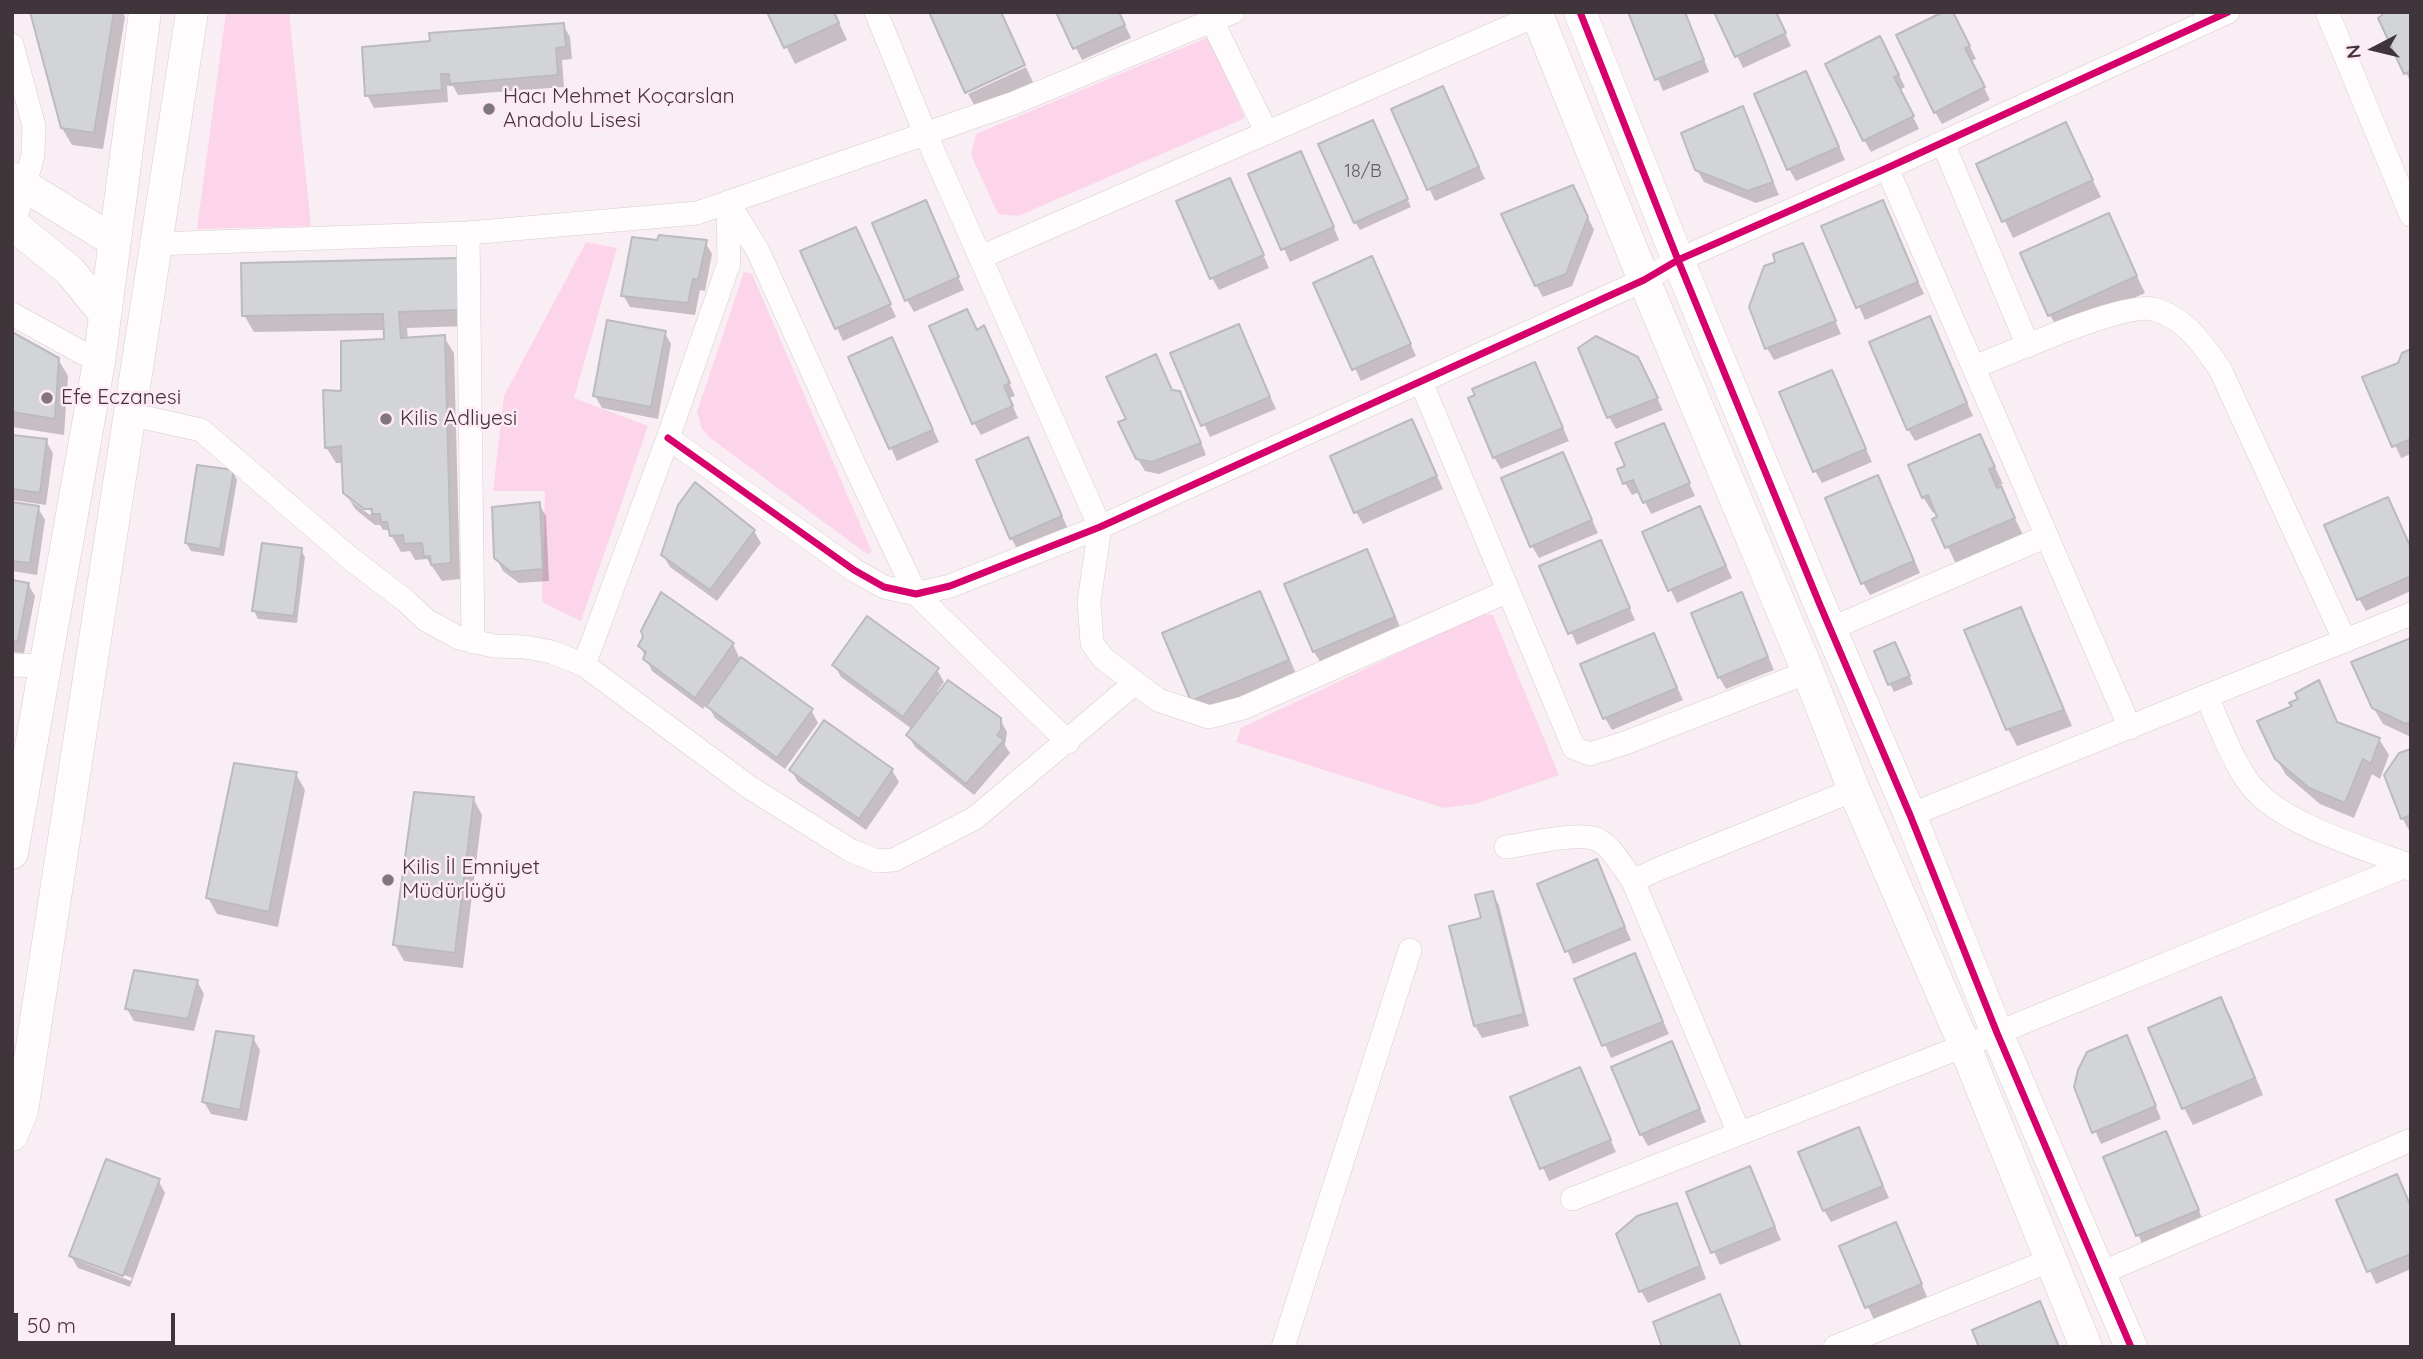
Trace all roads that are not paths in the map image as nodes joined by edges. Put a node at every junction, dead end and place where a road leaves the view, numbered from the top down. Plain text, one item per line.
1 (145, 12) edge
2 (192, 12) edge
3 (876, 12) edge
4 (1580, 12) edge
5 (2228, 12) edge
6 (2326, 12) edge
7 (1536, 14) edge
8 (1222, 17) edge
9 (12, 45) edge
10 (925, 133) junction
11 (1267, 133) junction
12 (1942, 143) junction
13 (1887, 168) junction
14 (18, 182) edge
15 (728, 202) junction
16 (2411, 215) edge
17 (13, 224) edge
18 (468, 233) junction
19 (114, 241) junction
20 (155, 244) junction
21 (981, 257) junction
22 (1678, 260) junction
23 (1644, 280) junction
24 (104, 313) junction
25 (12, 314) edge
26 (2028, 346) junction
27 (99, 362) junction
28 (1974, 367) junction
29 (1421, 382) junction
30 (129, 414) junction
31 (668, 438) junction
32 (1100, 527) junction
33 (2047, 536) junction
34 (1508, 591) junction
35 (916, 594) junction
36 (2411, 614) edge
37 (1830, 629) junction
38 (2345, 641) junction
39 (473, 642) junction
40 (12, 665) edge
41 (584, 665) junction
42 (44, 666) junction
43 (1808, 672) junction
44 (1135, 683) junction
45 (2207, 697) junction
46 (2130, 728) junction
47 (1068, 742) junction
48 (1854, 790) junction
49 (1910, 815) junction
50 (1506, 847) dead end
51 (12, 853) edge
52 (2410, 866) edge
53 (1633, 881) junction
54 (1410, 950) dead end
55 (1997, 1033) junction
56 (1964, 1044) junction
57 (1739, 1133) junction
58 (12, 1135) edge
59 (2411, 1140) edge
60 (1572, 1199) dead end
61 (2051, 1260) junction
62 (2101, 1273) junction
63 (1283, 1347) edge
64 (1835, 1347) edge
65 (2086, 1347) edge
66 (2131, 1347) edge

1 - 19 street
2 - 20 street
3 - 10 street
4 - 22 street
5 - 12 street
6 - 16 street
7 - 11 street
7 - 23 street
8 - 10 street
8 - 11 street
9 - 14 street
10 - 15 street
10 - 21 street
11 - 21 street
12 - 13 street
12 - 26 street
13 - 22 street
13 - 28 street
14 - 17 street
14 - 19 street
15 - 18 street
15 - 31 street
15 - 35 street
17 - 24 street
18 - 20 street
18 - 39 street
19 - 24 street
20 - 30 street
21 - 32 street
22 - 23 street
22 - 37 street
23 - 29 street
23 - 43 street
24 - 27 street
25 - 27 street
26 - 28 street
26 - 38 street
27 - 42 street
28 - 33 street
29 - 32 street
29 - 34 street
30 - 39 street
30 - 58 street
31 - 35 street
31 - 41 street
32 - 35 street
32 - 44 street
33 - 37 street
33 - 46 street
34 - 43 street
34 - 44 street
35 - 47 street
36 - 38 street
37 - 49 street
38 - 45 street
39 - 41 street
40 - 42 street
41 - 47 street
42 - 51 street
43 - 48 street
44 - 47 street
45 - 46 street
45 - 52 street
46 - 49 street
48 - 53 street
48 - 56 street
49 - 55 street
50 - 53 street
52 - 55 street
53 - 57 street
54 - 63 street
55 - 56 street
55 - 62 street
56 - 57 street
56 - 61 street
57 - 60 street
59 - 62 street
61 - 64 street
61 - 65 street
62 - 66 street

